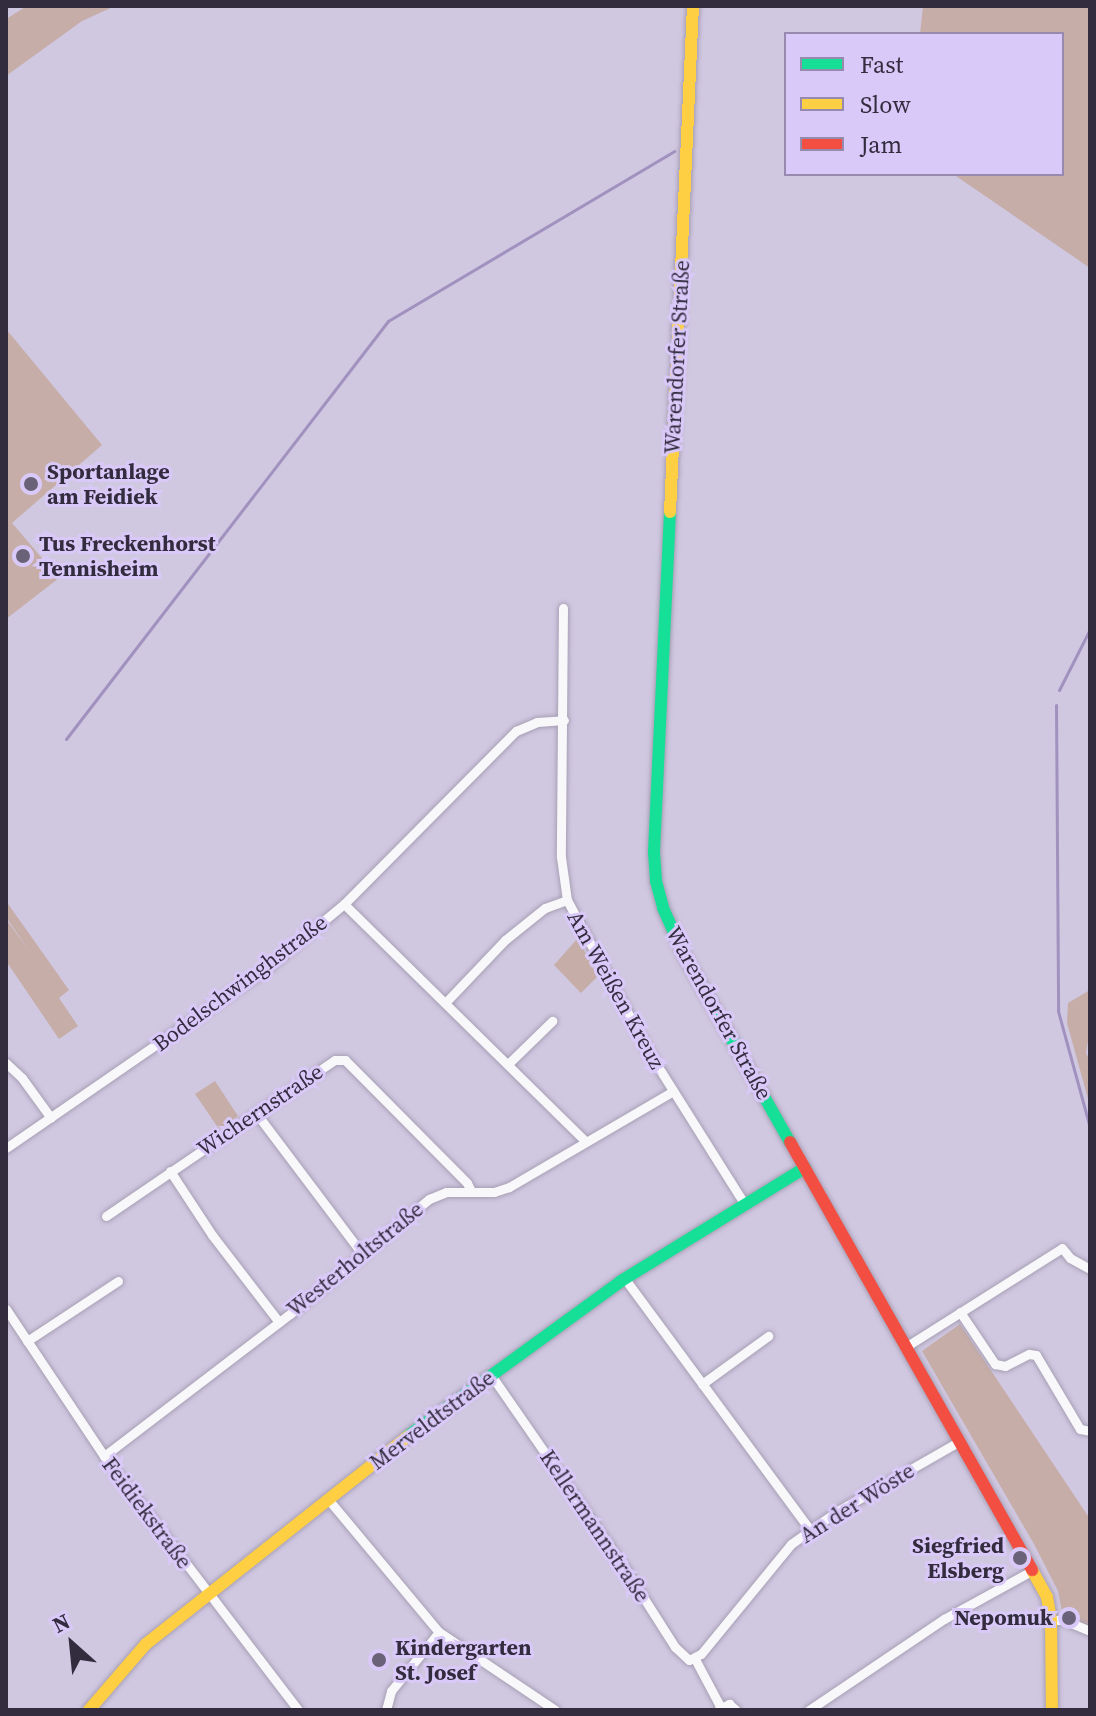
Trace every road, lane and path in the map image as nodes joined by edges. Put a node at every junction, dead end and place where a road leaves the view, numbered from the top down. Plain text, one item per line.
1 (693, 6) edge
2 (563, 608) dead end
3 (564, 720) junction
4 (567, 900) junction
5 (344, 904) junction
6 (445, 1003) junction
7 (552, 1021) dead end
8 (508, 1064) junction
9 (9, 1067) edge
10 (673, 1091) junction
11 (256, 1113) junction
12 (51, 1118) junction
13 (586, 1142) junction
14 (6, 1148) edge
15 (805, 1168) junction
16 (170, 1171) junction
17 (471, 1191) junction
18 (745, 1205) junction
19 (106, 1216) dead end
20 (363, 1255) junction
21 (1090, 1269) edge
22 (625, 1279) junction
23 (118, 1281) dead end
24 (6, 1309) edge
25 (960, 1312) junction
26 (279, 1322) junction
27 (768, 1336) dead end
28 (27, 1341) junction
29 (907, 1346) junction
30 (491, 1375) junction
31 (702, 1384) junction
32 (1090, 1431) edge
33 (960, 1441) junction
34 (104, 1456) junction
35 (328, 1499) junction
36 (809, 1529) junction
37 (1033, 1570) junction
38 (210, 1595) junction
39 (1051, 1620) junction
40 (1090, 1631) edge
41 (439, 1632) junction
42 (695, 1659) junction
43 (734, 1707) edge
44 (719, 1709) edge
45 (89, 1710) edge
46 (298, 1710) edge
47 (386, 1710) edge
48 (555, 1710) edge
49 (809, 1710) edge
50 (1052, 1710) edge

1 - 15 main road, Warendorfer Straße
2 - 3 street, Am Weißen Kreuz
3 - 4 street, Am Weißen Kreuz
3 - 5 street, Bodelschwinghstraße
4 - 6 street
4 - 10 street, Am Weißen Kreuz
5 - 6 street
5 - 12 street, Bodelschwinghstraße
6 - 8 street
7 - 8 street
8 - 13 street
9 - 12 street
10 - 13 street, Westerholtstraße
10 - 18 street, Am Weißen Kreuz
11 - 16 street, Wichernstraße
11 - 17 street, Wichernstraße
11 - 20 street
12 - 14 street, Bodelschwinghstraße
13 - 17 street, Westerholtstraße
15 - 18 main road, Merveldtstraße
15 - 29 main road, Warendorfer Straße
16 - 19 street, Wichernstraße
16 - 26 street
17 - 20 street, Westerholtstraße
18 - 22 main road, Merveldtstraße
20 - 26 street, Westerholtstraße
21 - 25 street
22 - 30 main road, Merveldtstraße
22 - 31 street
23 - 28 street
24 - 28 street, Feidiekstraße
25 - 29 street
25 - 32 street
26 - 34 street, Westerholtstraße
27 - 31 street
28 - 34 street, Feidiekstraße
29 - 33 main road, Warendorfer Straße
30 - 35 main road, Merveldtstraße
30 - 42 street, Kellermannstraße
31 - 36 street
33 - 36 street, An der Wöste
33 - 37 main road, Warendorfer Straße
34 - 38 street, Feidiekstraße
35 - 38 main road, Merveldtstraße
35 - 41 street
36 - 42 street, An der Wöste
37 - 39 main road, Warendorfer Straße
37 - 49 street
38 - 45 main road, Merveldtstraße
38 - 46 street, Feidiekstraße
39 - 40 street
39 - 50 main road, Warendorfer Straße
41 - 47 street
41 - 48 street
42 - 44 street
43 - 44 street

